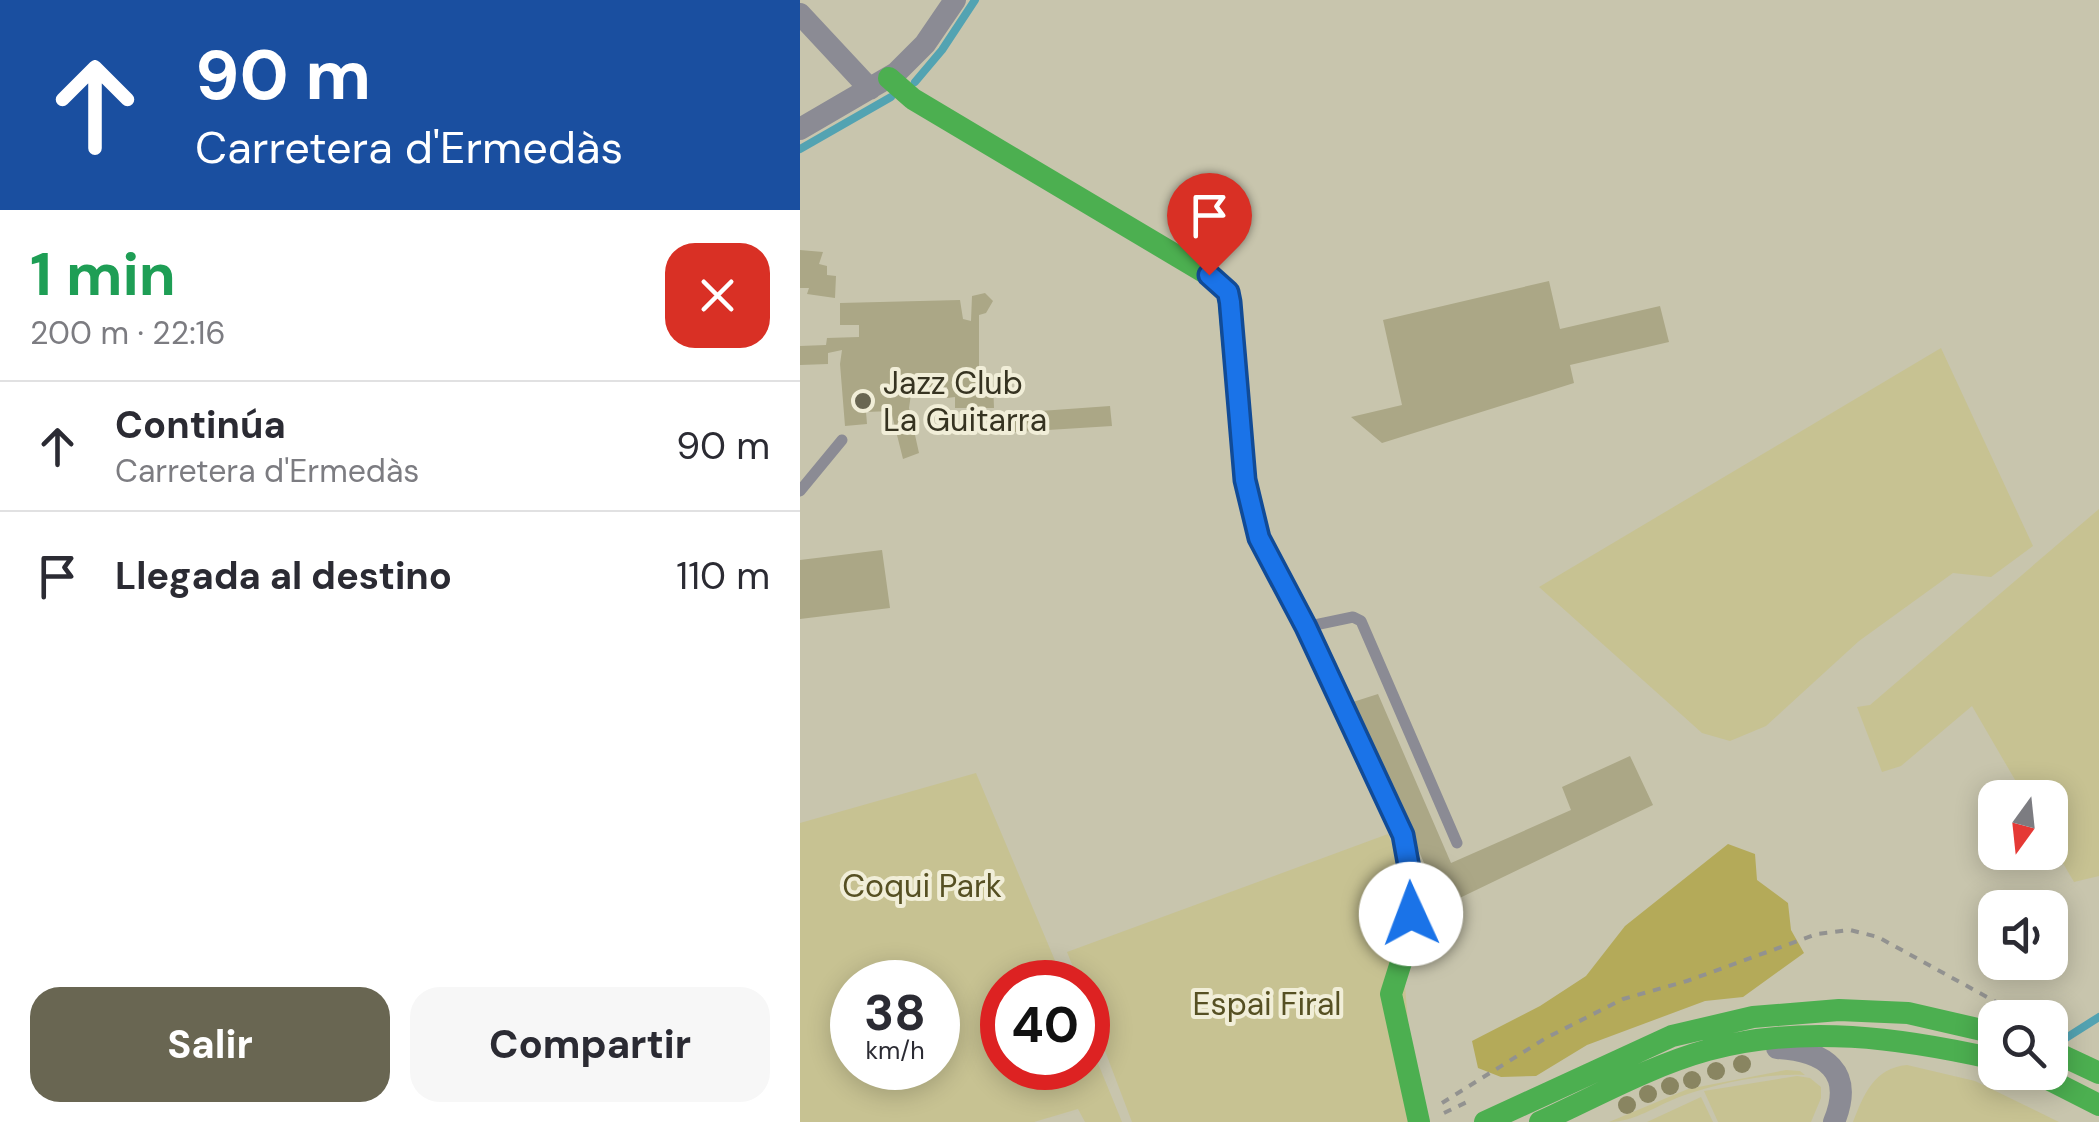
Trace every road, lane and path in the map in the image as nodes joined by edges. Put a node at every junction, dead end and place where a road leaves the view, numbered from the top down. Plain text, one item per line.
1 (955, 0) edge
2 (800, 14) edge
3 (879, 83) junction
4 (800, 129) edge
5 (842, 440) dead end
6 (800, 490) edge
7 (1306, 627) junction
8 (1458, 844) dead end
9 (1978, 1029) edge
10 (1978, 1056) edge
11 (1690, 1058) junction
12 (2068, 1059) edge
13 (2099, 1074) edge
14 (2068, 1089) edge
15 (2099, 1105) edge
16 (1419, 1122) edge
17 (1485, 1122) edge
18 (1540, 1122) edge
19 (1834, 1122) edge

1 - 3 street
2 - 3 street
3 - 4 street
3 - 7 street
5 - 6 lane
7 - 8 lane
7 - 16 street
9 - 17 street
10 - 11 street
11 - 18 street
11 - 19 street
12 - 13 street
14 - 15 street

